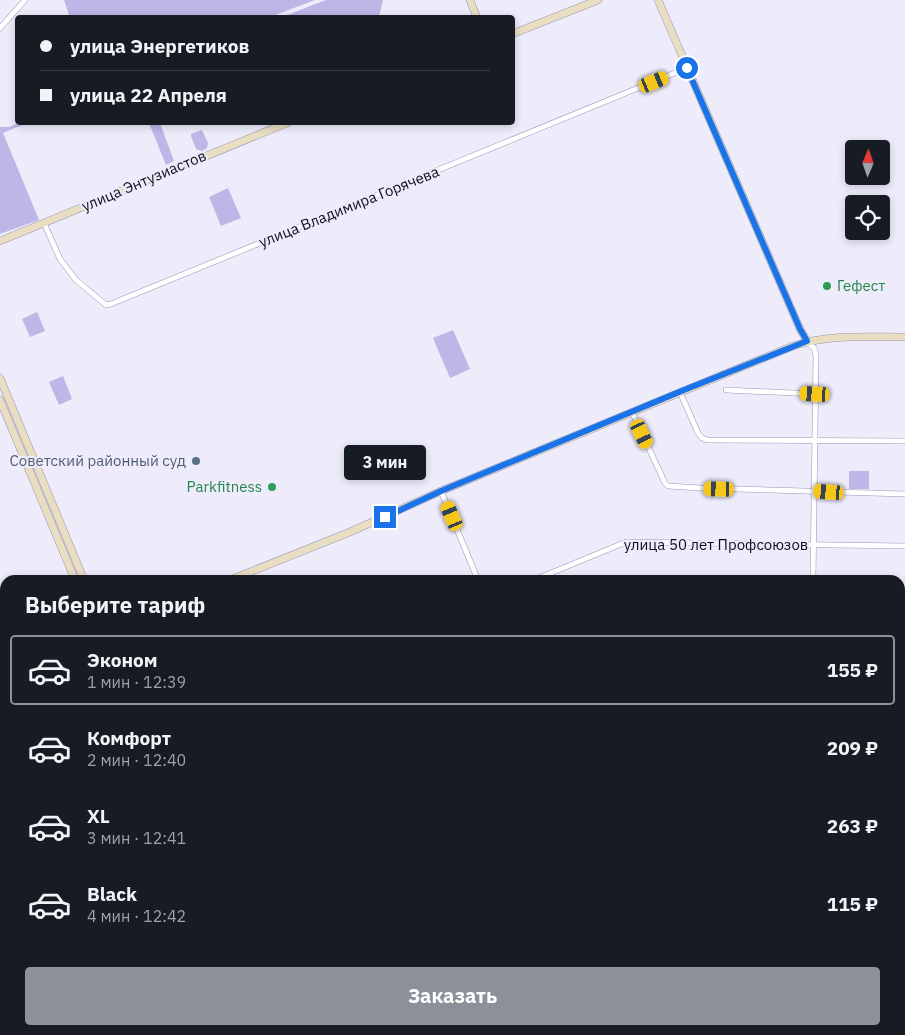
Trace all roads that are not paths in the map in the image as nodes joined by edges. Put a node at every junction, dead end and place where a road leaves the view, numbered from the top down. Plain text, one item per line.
1 (25, 0) edge
2 (470, 0) edge
3 (598, 0) edge
4 (658, 0) edge
5 (476, 15) edge
6 (0, 28) edge
7 (515, 33) edge
8 (687, 68) junction
9 (282, 125) edge
10 (44, 223) junction
11 (0, 241) edge
12 (905, 337) edge
13 (807, 341) junction
14 (0, 378) edge
15 (726, 390) dead end
16 (680, 392) junction
17 (815, 394) junction
18 (0, 400) edge
19 (632, 412) junction
20 (815, 441) junction
21 (905, 441) edge
22 (441, 491) junction
23 (814, 491) junction
24 (905, 494) edge
25 (813, 544) junction
26 (905, 546) edge
27 (73, 575) edge
28 (82, 575) edge
29 (242, 575) edge
30 (476, 575) edge
31 (546, 575) edge
32 (813, 575) edge

1 - 6 street
2 - 5 main road
3 - 7 main road
4 - 8 main road
8 - 10 street, улица Владимира Горячева
8 - 13 main road
9 - 10 main road, улица Энтузиастов
10 - 11 main road, улица Энтузиастов
12 - 13 main road
13 - 16 main road
13 - 17 street
14 - 28 main road
15 - 17 street
16 - 19 main road
16 - 20 street
17 - 20 street
18 - 27 main road
19 - 22 main road
19 - 23 street
20 - 21 street
20 - 23 street
22 - 29 main road
22 - 30 street
23 - 24 street
23 - 25 street
25 - 26 street, улица 50 лет Профсоюзов
25 - 31 street, улица 50 лет Профсоюзов
25 - 32 street

